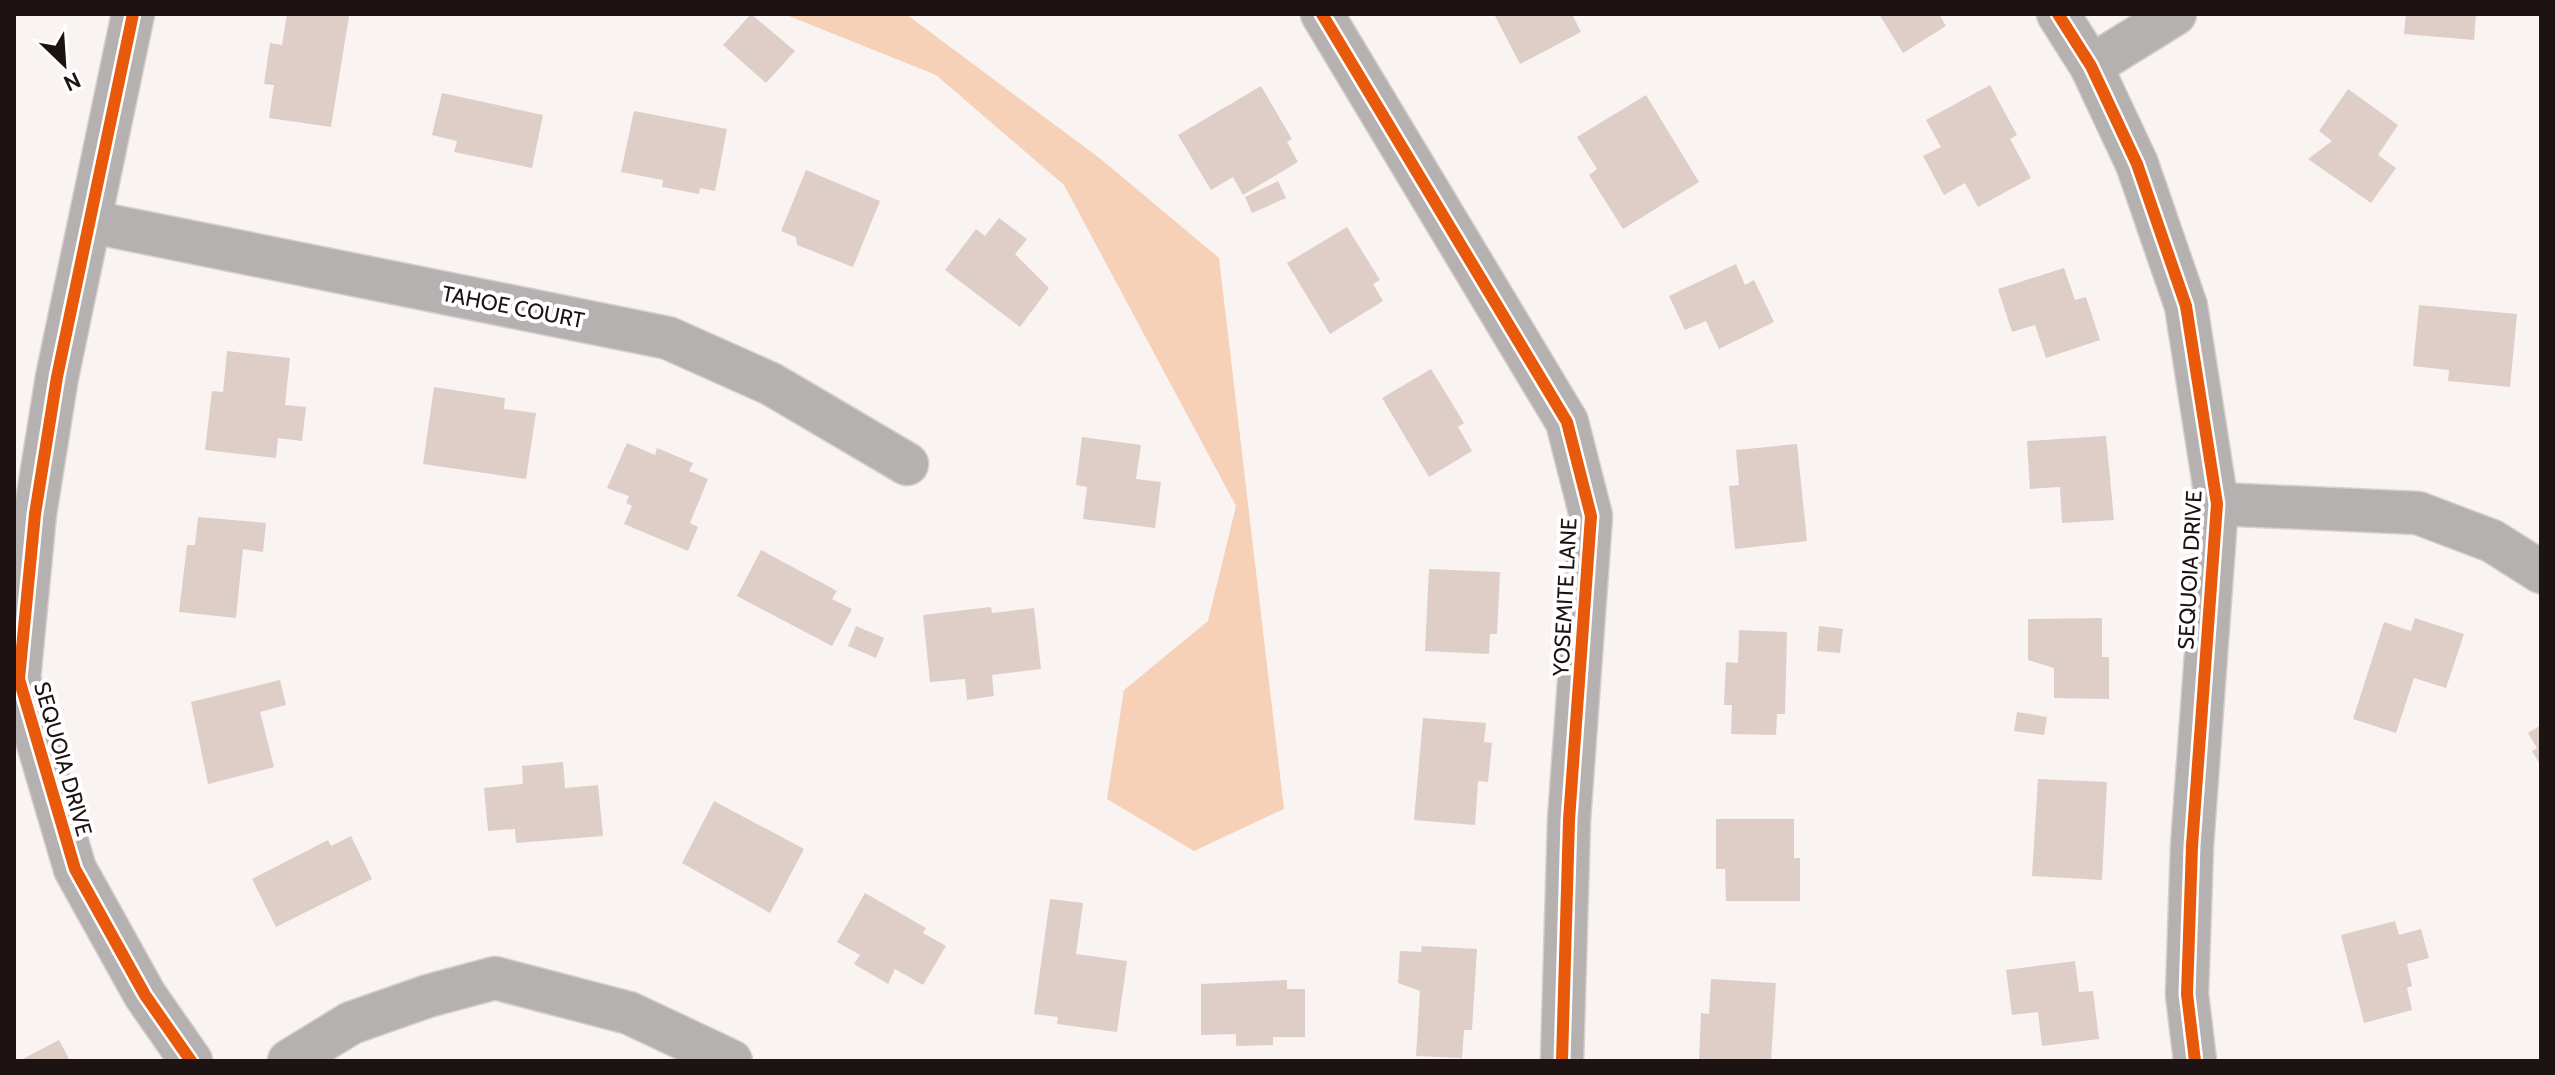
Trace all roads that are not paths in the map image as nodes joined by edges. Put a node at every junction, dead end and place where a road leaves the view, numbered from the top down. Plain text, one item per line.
1 (133, 14) edge
2 (1322, 14) edge
3 (2058, 14) edge
4 (2175, 14) edge
5 (2091, 66) junction
6 (92, 222) junction
7 (907, 464) dead end
8 (2217, 504) junction
9 (25, 511) edge
10 (2541, 572) edge
11 (191, 1061) edge
12 (289, 1061) edge
13 (731, 1061) edge
14 (1562, 1061) edge
15 (2195, 1061) edge

1 - 6 street, SEQUOIA DRIVE
2 - 14 street, YOSEMITE LANE
3 - 5 street, SEQUOIA DRIVE
4 - 5 street
5 - 8 street, SEQUOIA DRIVE
6 - 7 street, TAHOE COURT
6 - 9 street, SEQUOIA DRIVE
8 - 10 street
8 - 15 street, SEQUOIA DRIVE
9 - 11 street, SEQUOIA DRIVE
12 - 13 street

